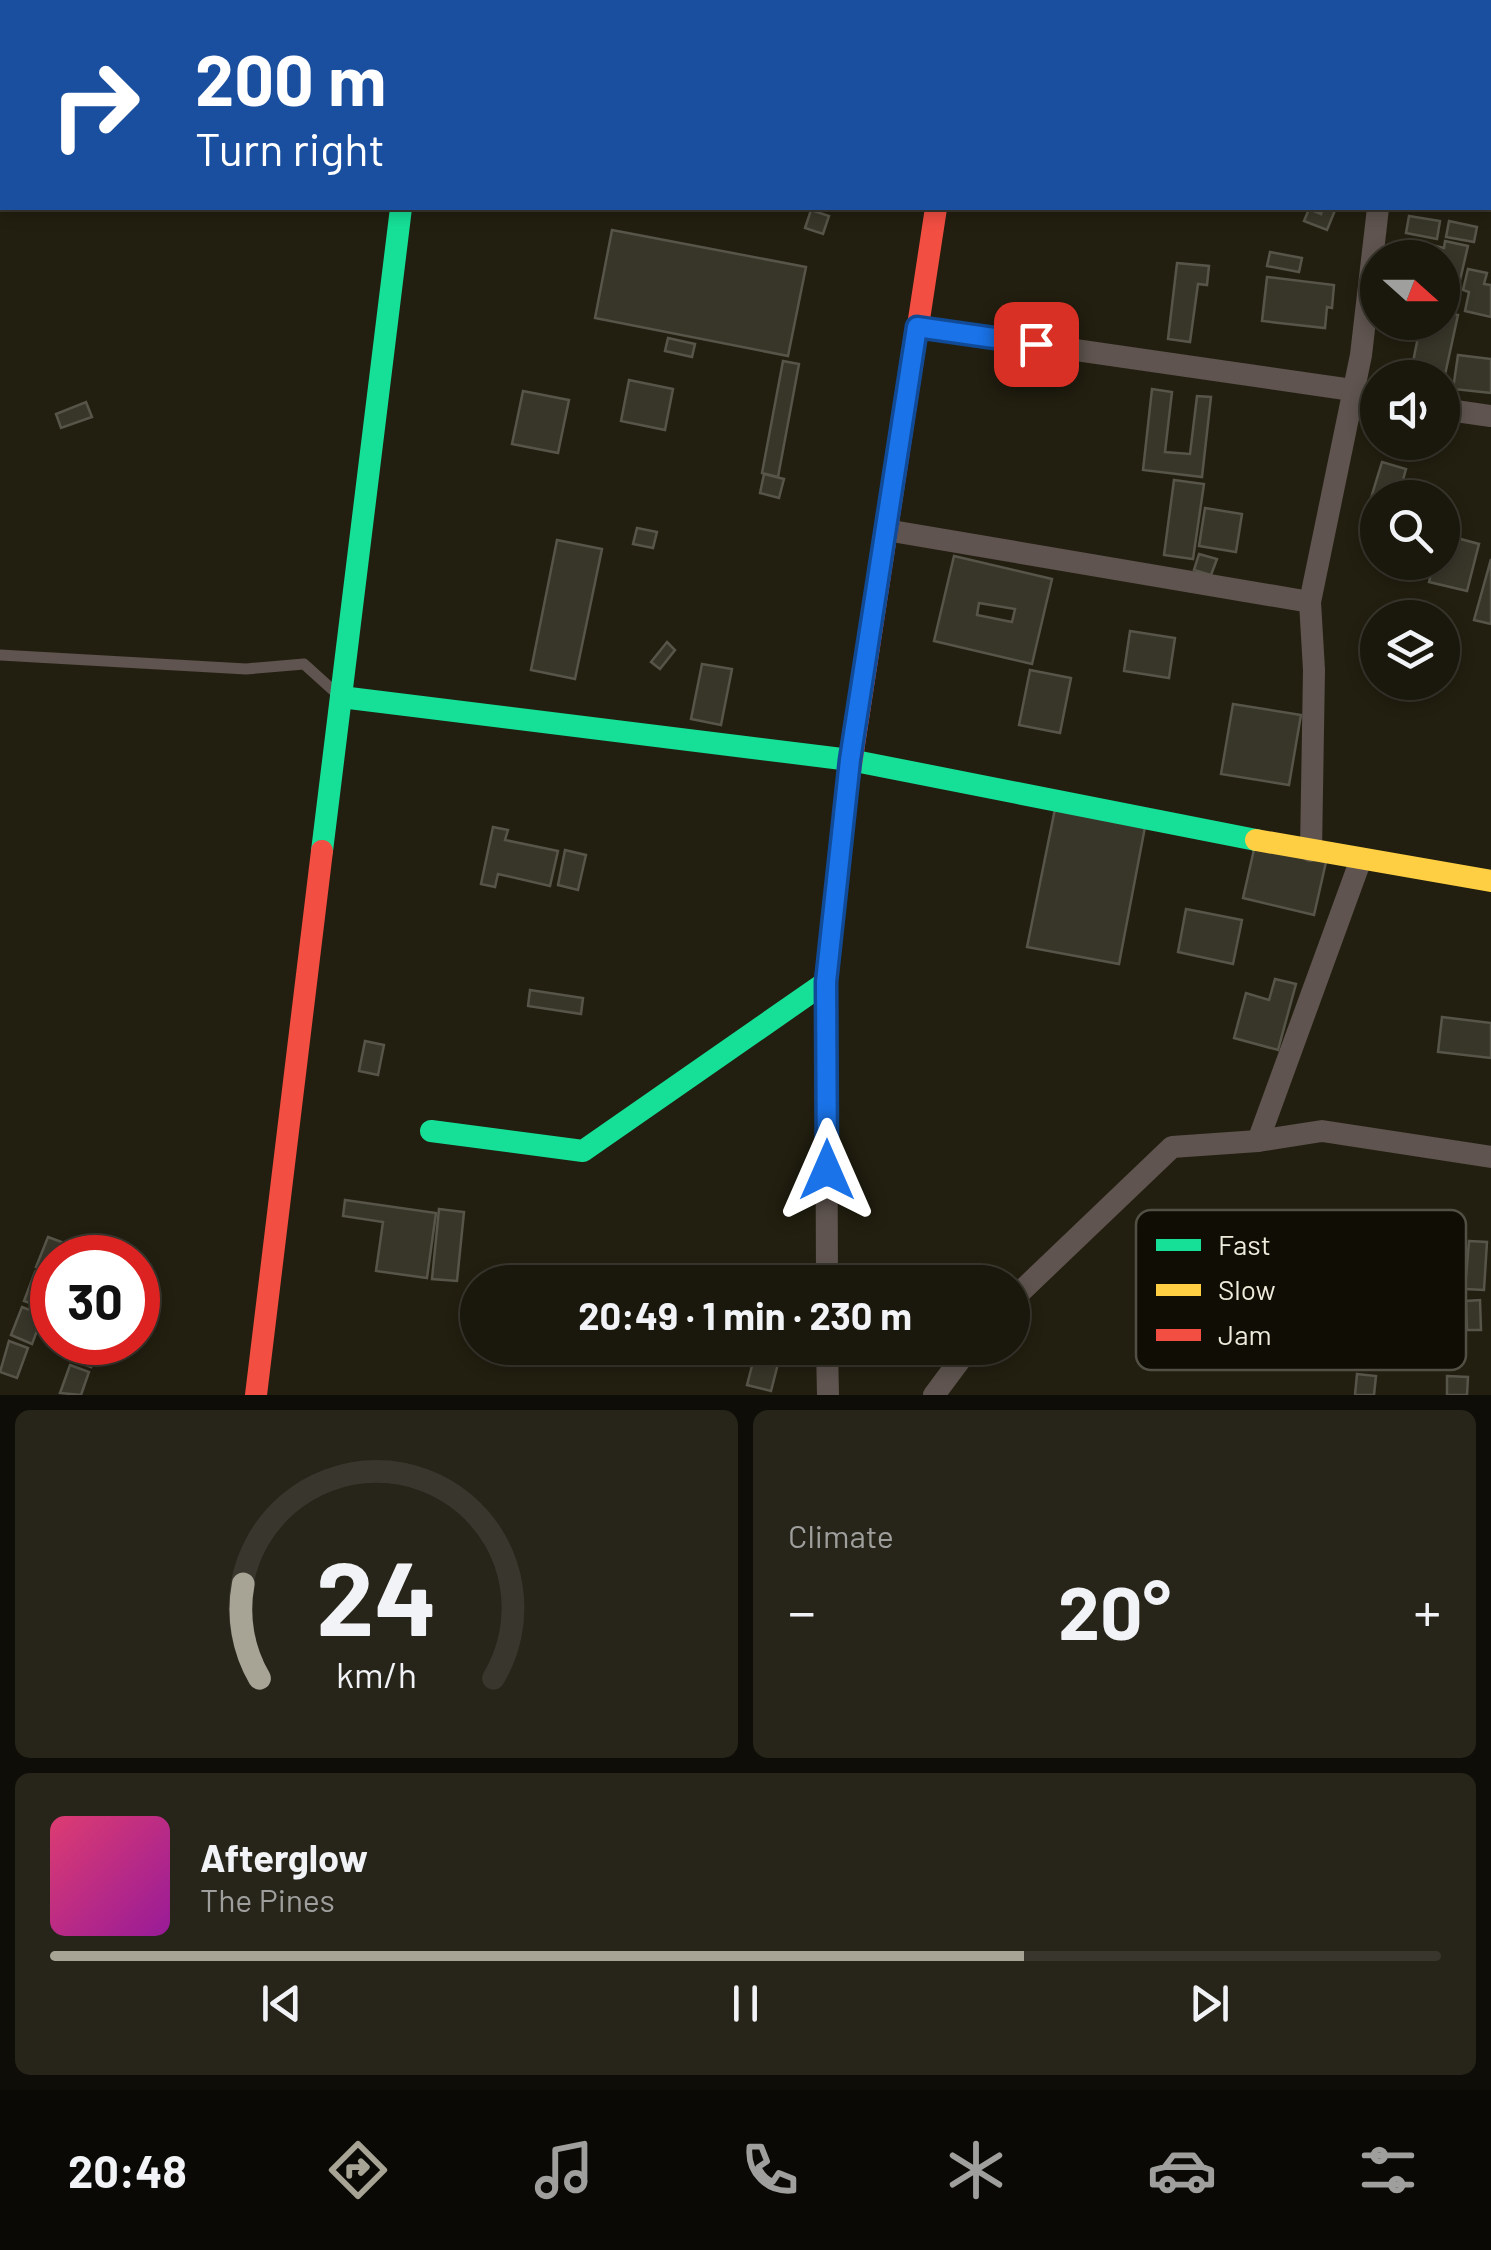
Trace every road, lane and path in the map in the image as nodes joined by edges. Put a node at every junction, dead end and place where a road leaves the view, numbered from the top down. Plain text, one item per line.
1 (401, 210) edge
2 (936, 210) edge
3 (1378, 210) edge
4 (917, 327) junction
5 (1352, 390) junction
6 (1360, 392) edge
7 (1460, 412) edge
8 (1491, 416) edge
9 (886, 530) junction
10 (1310, 602) junction
11 (0, 656) edge
12 (341, 697) junction
13 (850, 760) junction
14 (1311, 851) junction
15 (1361, 859) junction
16 (1491, 881) edge
17 (826, 982) junction
18 (431, 1131) dead end
19 (1258, 1141) junction
20 (1491, 1157) edge
21 (827, 1265) edge
22 (1030, 1283) edge
23 (827, 1365) edge
24 (956, 1365) edge
25 (256, 1395) edge
26 (828, 1395) edge
27 (934, 1395) edge

1 - 12 street
2 - 4 street
3 - 5 street
4 - 5 street
4 - 9 street
5 - 6 street
5 - 10 street
7 - 8 street
9 - 10 street
9 - 13 street
10 - 14 street
11 - 12 lane
12 - 13 street
12 - 25 street
13 - 14 street
13 - 17 street
14 - 15 street
15 - 16 street
15 - 19 street
17 - 18 street
17 - 21 street
19 - 20 street
19 - 22 street
23 - 26 street
24 - 27 street

